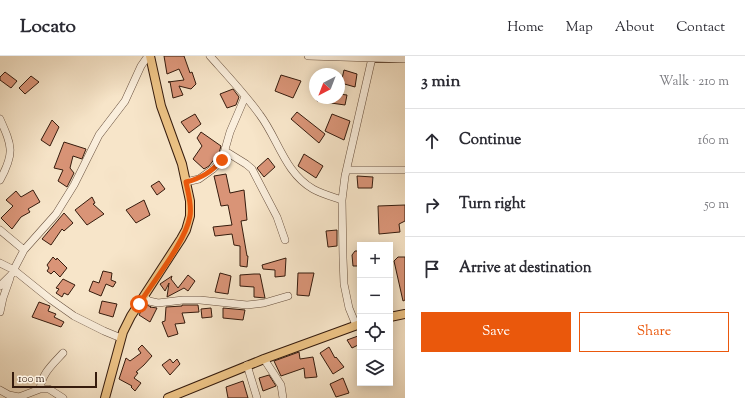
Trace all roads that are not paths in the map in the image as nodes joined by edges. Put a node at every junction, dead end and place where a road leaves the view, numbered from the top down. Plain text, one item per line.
1 (149, 56) edge
2 (210, 56) edge
3 (308, 56) edge
4 (333, 56) edge
5 (375, 57) edge
6 (405, 59) edge
7 (246, 97) junction
8 (0, 119) edge
9 (225, 151) junction
10 (347, 170) junction
11 (405, 170) edge
12 (0, 180) edge
13 (186, 182) junction
14 (342, 200) junction
15 (0, 230) edge
16 (285, 240) dead end
17 (24, 250) junction
18 (0, 263) edge
19 (12, 272) junction
20 (0, 286) edge
21 (288, 296) dead end
22 (144, 297) junction
23 (0, 312) edge
24 (405, 314) edge
25 (393, 316) edge
26 (357, 323) edge
27 (357, 325) edge
28 (121, 338) junction
29 (64, 353) dead end
30 (264, 359) junction
31 (248, 366) junction
32 (40, 389) junction
33 (0, 390) edge
34 (62, 398) edge
35 (105, 398) edge
36 (168, 398) edge
37 (257, 398) edge
38 (283, 398) edge

1 - 13 main road
1 - 17 street
2 - 7 street
3 - 4 street
4 - 5 street
5 - 6 street
5 - 10 street
7 - 9 street
7 - 14 street
8 - 12 street
9 - 13 street
9 - 16 street
10 - 11 street
10 - 14 street
13 - 22 main road
14 - 26 street
15 - 17 street
17 - 19 street
18 - 19 street
19 - 20 street
19 - 23 street
19 - 28 street
21 - 22 street
22 - 28 main road
24 - 25 main road
27 - 30 main road
28 - 35 main road
29 - 32 street
30 - 31 main road
30 - 38 street
31 - 36 main road
31 - 37 street
32 - 33 street
32 - 34 street

